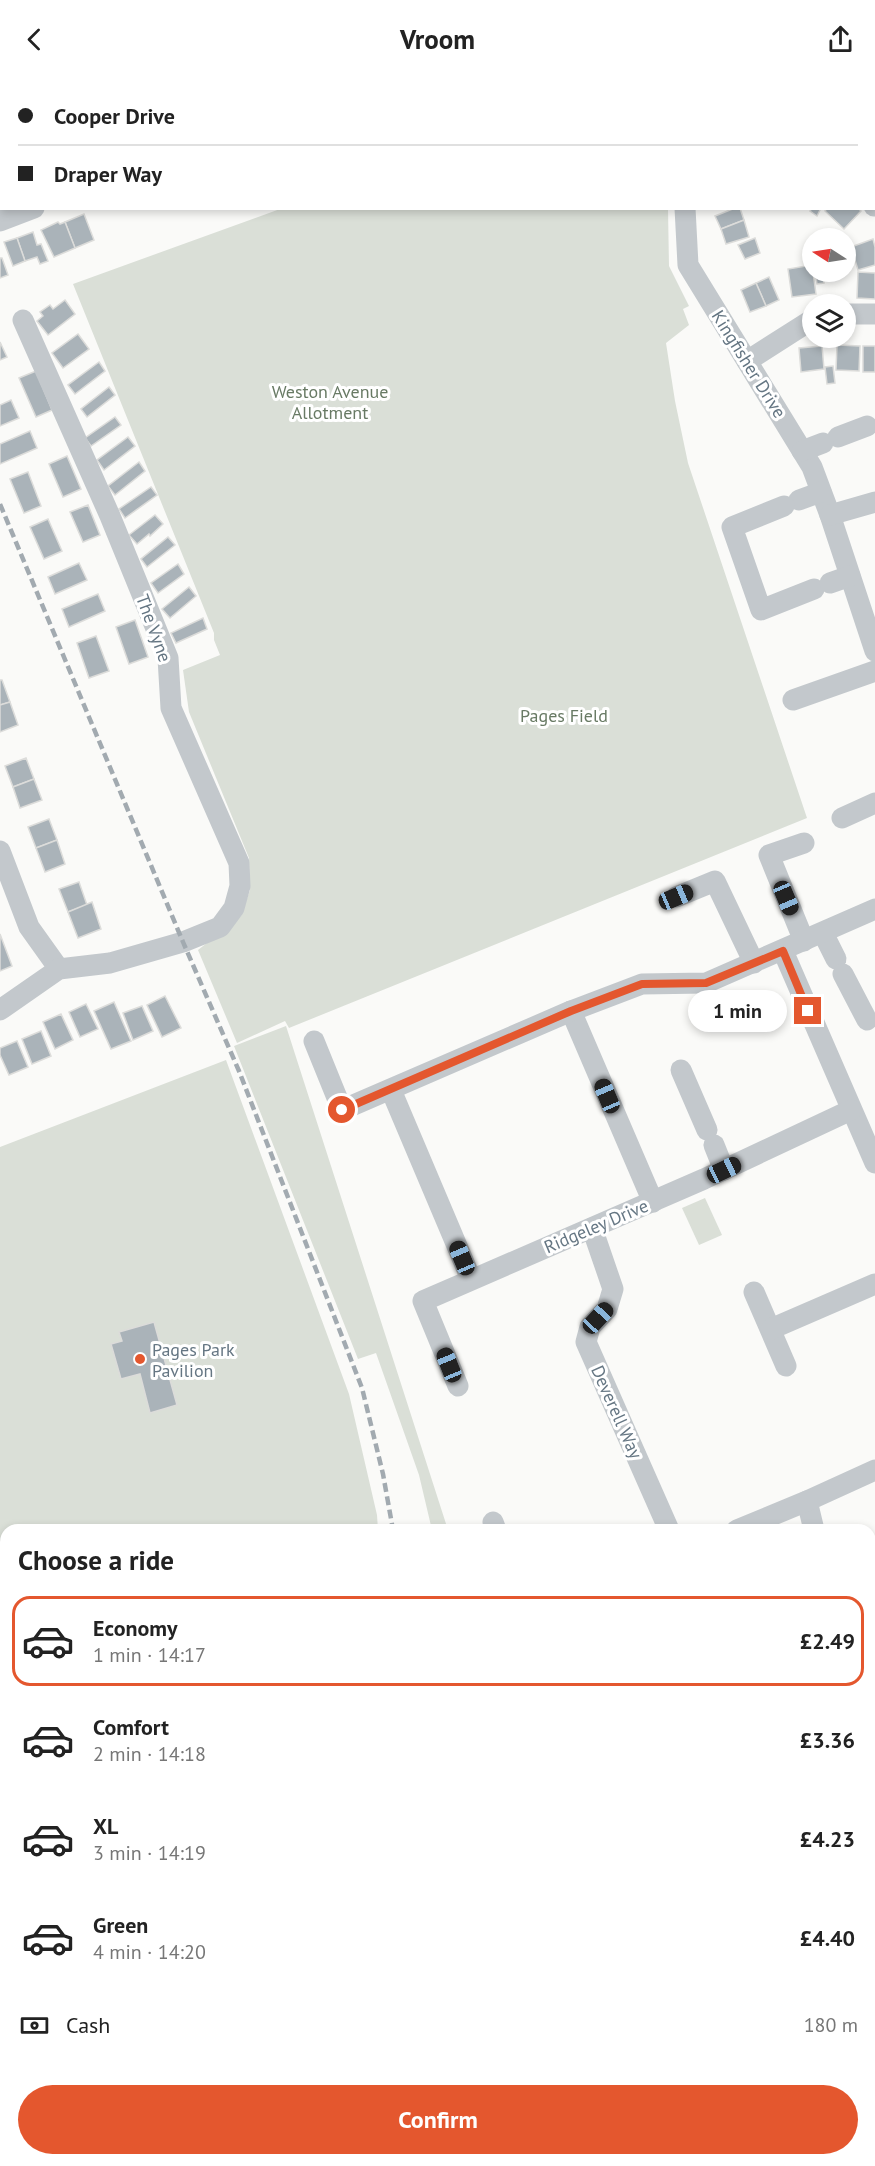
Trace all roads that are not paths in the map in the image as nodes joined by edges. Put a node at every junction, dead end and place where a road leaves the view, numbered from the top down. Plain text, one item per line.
1 (29, 210) edge
2 (685, 210) edge
3 (0, 221) edge
4 (856, 314) edge
5 (875, 314) edge
6 (24, 320) dead end
7 (802, 326) edge
8 (747, 361) junction
9 (867, 426) dead end
10 (802, 451) junction
11 (821, 492) junction
12 (875, 502) edge
13 (830, 515) junction
14 (850, 576) junction
15 (875, 651) edge
16 (875, 671) edge
17 (793, 700) dead end
18 (875, 803) edge
19 (842, 818) dead end
20 (804, 843) dead end
21 (0, 851) edge
22 (676, 897) dead end
23 (875, 909) edge
24 (814, 937) junction
25 (783, 951) junction
26 (754, 963) junction
27 (60, 969) junction
28 (0, 1010) edge
29 (571, 1011) junction
30 (867, 1020) dead end
31 (314, 1041) dead end
32 (681, 1070) dead end
33 (391, 1090) junction
34 (851, 1110) junction
35 (875, 1163) edge
36 (724, 1170) junction
37 (653, 1202) junction
38 (592, 1228) junction
39 (471, 1279) junction
40 (875, 1284) edge
41 (753, 1292) dead end
42 (771, 1329) junction
43 (786, 1366) dead end
44 (458, 1386) dead end
45 (875, 1470) edge
46 (807, 1501) junction
47 (666, 1524) edge
48 (751, 1524) edge
49 (813, 1524) edge

1 - 3 street
2 - 8 street, Kingfisher Drive
4 - 5 street
6 - 27 street, The Vyne
7 - 8 street
8 - 10 street, Kingfisher Drive
9 - 10 street
10 - 11 street, Kingfisher Drive
11 - 13 street, Kingfisher Drive
11 - 14 street
12 - 13 street
13 - 14 street, Kingfisher Drive
14 - 15 street, Kingfisher Drive
16 - 17 street
18 - 19 street
20 - 24 street
21 - 27 street
22 - 26 street
23 - 24 street
24 - 25 street
24 - 30 street
25 - 26 street
25 - 34 street
26 - 29 street
27 - 28 street
29 - 33 street
29 - 37 street
31 - 33 street
32 - 36 street
33 - 39 street
34 - 35 street
34 - 36 street, Ridgeley Drive
36 - 37 street, Ridgeley Drive
37 - 38 street, Ridgeley Drive
38 - 39 street, Ridgeley Drive
38 - 47 street, Deverell Way
39 - 44 street, Ridgeley Drive
40 - 42 street
41 - 42 street
42 - 43 street
45 - 46 street
46 - 48 street
46 - 49 street

